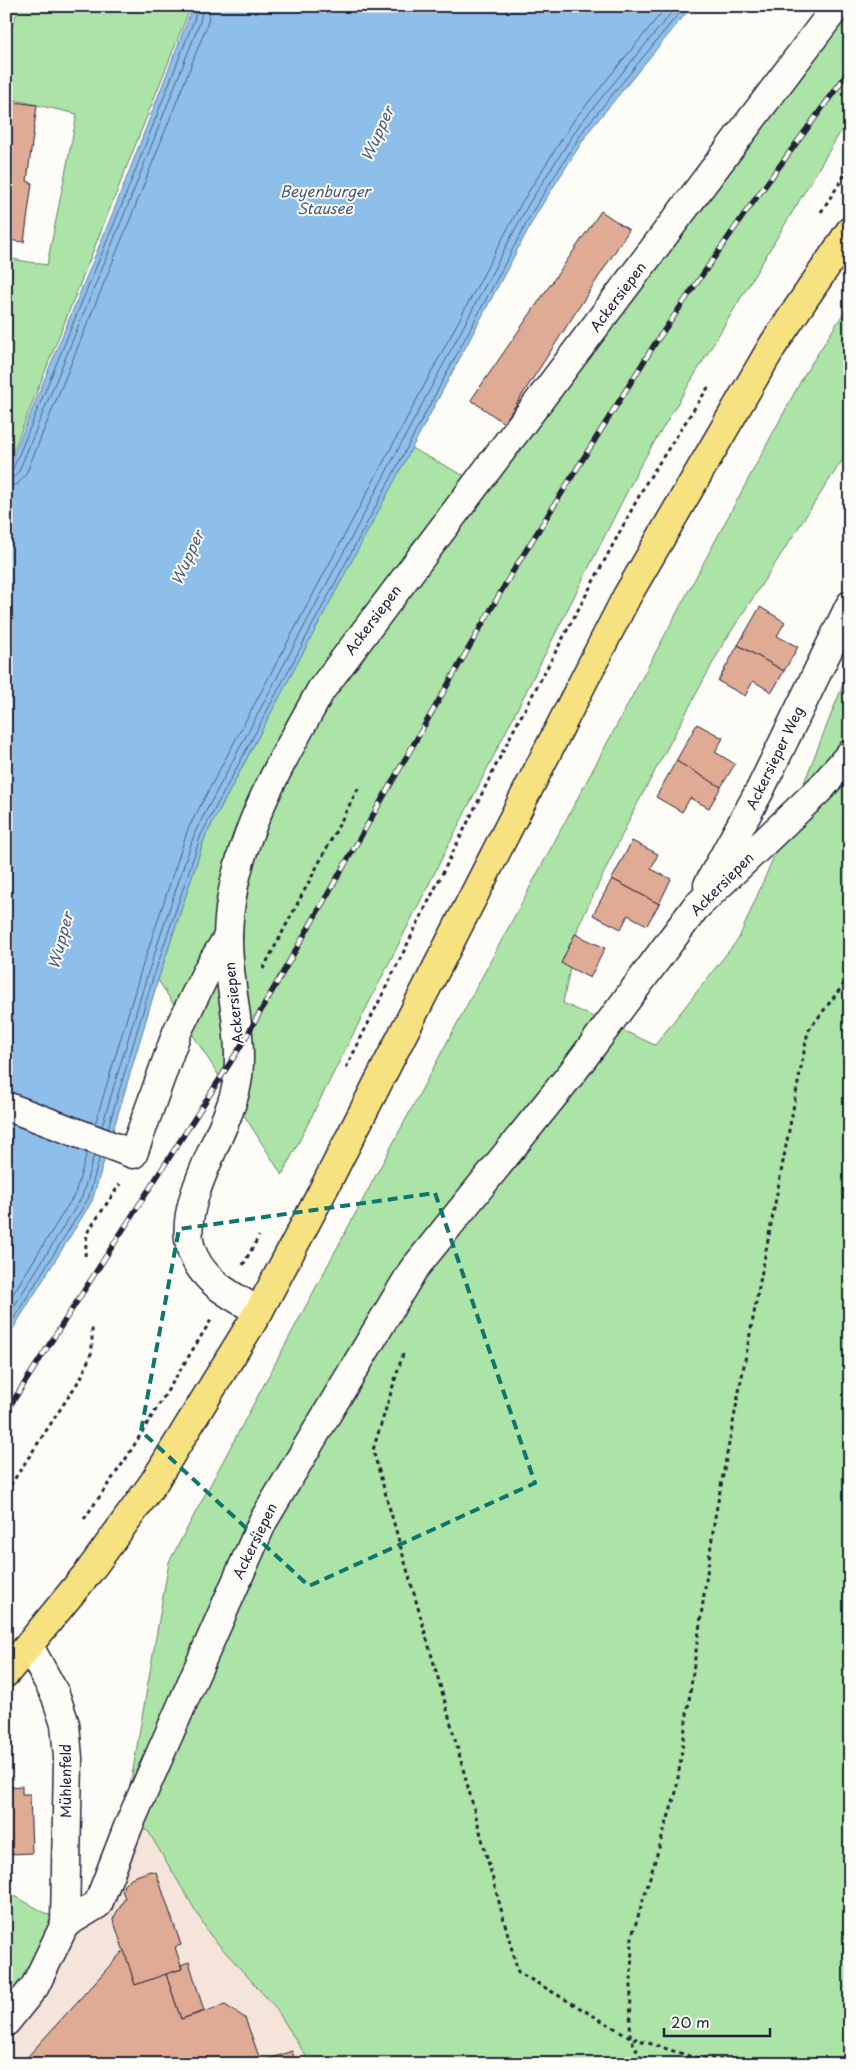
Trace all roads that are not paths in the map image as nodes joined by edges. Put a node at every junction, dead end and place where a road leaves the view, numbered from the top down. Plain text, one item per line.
1 (837, 6) edge
2 (850, 231) edge
3 (850, 605) edge
4 (850, 754) edge
5 (695, 908) junction
6 (228, 937) junction
7 (6, 1106) edge
8 (259, 1311) junction
9 (29, 1646) junction
10 (6, 1673) edge
11 (65, 1924) junction
12 (6, 2022) edge

1 - 6 street, Ackersiepen
2 - 8 main road
3 - 5 street, Ackersieper Weg
4 - 5 street, Ackersiepen
5 - 11 street, Ackersiepen
6 - 7 street
6 - 8 street, Ackersiepen
8 - 9 main road
9 - 10 main road
9 - 11 street, Mühlenfeld
11 - 12 street, Mühlenfeld

